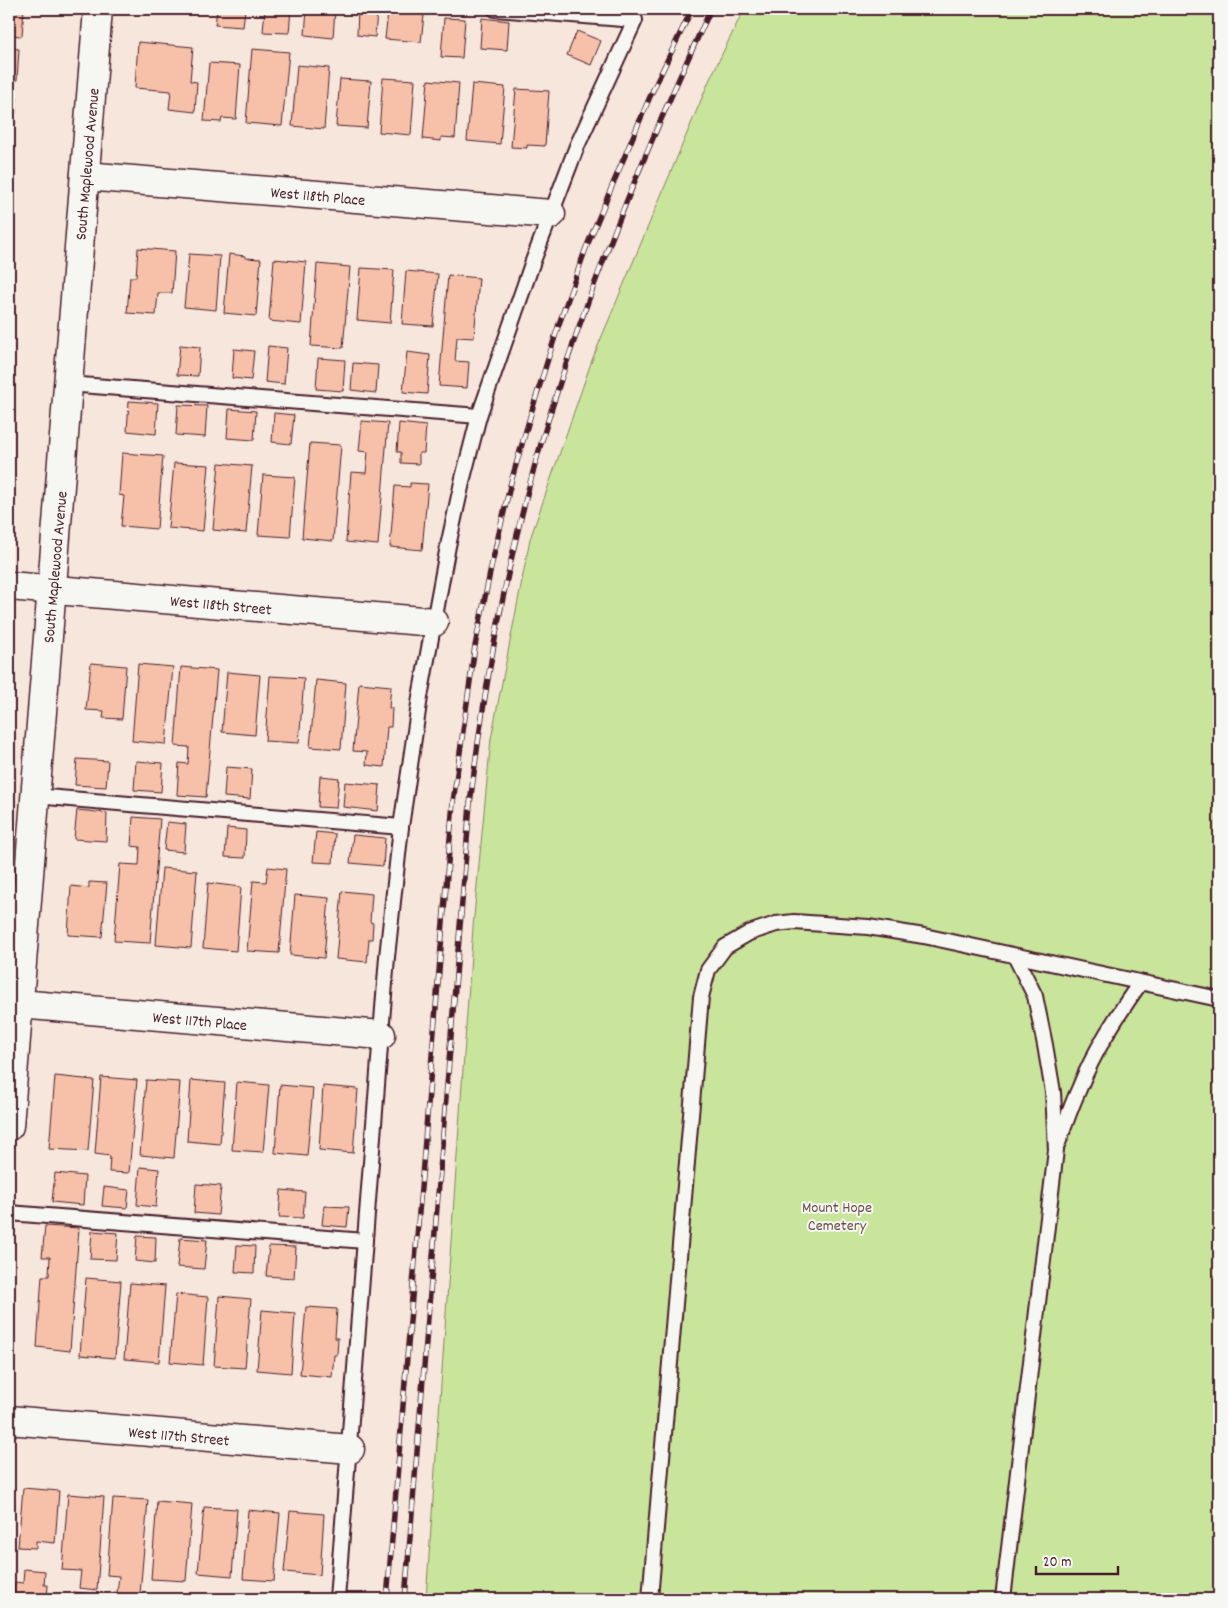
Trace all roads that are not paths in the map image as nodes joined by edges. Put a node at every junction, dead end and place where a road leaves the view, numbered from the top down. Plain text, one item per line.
1 (98, 9) edge
2 (495, 9) edge
3 (85, 176) junction
4 (551, 214) junction
5 (68, 384) junction
6 (479, 416) junction
7 (9, 586) edge
8 (52, 590) junction
9 (434, 622) junction
10 (35, 796) junction
11 (401, 827) junction
12 (1015, 956) junction
13 (1140, 982) junction
14 (1219, 1000) edge
15 (18, 1004) junction
16 (381, 1035) junction
17 (9, 1126) edge
18 (1056, 1150) junction
19 (9, 1213) edge
20 (365, 1241) junction
21 (9, 1420) edge
22 (350, 1449) junction
23 (337, 1599) edge
24 (650, 1599) edge
25 (1002, 1599) edge

1 - 3 street, South Maplewood Avenue
2 - 4 lane
3 - 4 street, West 118th Place
3 - 5 street, South Maplewood Avenue
4 - 6 lane
5 - 6 lane
5 - 8 street, South Maplewood Avenue
6 - 9 lane
7 - 8 street, West 118th Street
8 - 9 street, West 118th Street
8 - 10 street, South Maplewood Avenue
9 - 11 lane
10 - 11 lane
10 - 15 street, South Maplewood Avenue
11 - 16 lane
12 - 13 lane
12 - 18 lane
12 - 24 lane
13 - 14 lane
13 - 18 lane
15 - 16 street, West 117th Place
15 - 17 street, South Maplewood Avenue
16 - 20 lane
18 - 25 lane
19 - 20 lane
20 - 22 lane
21 - 22 street, West 117th Street
22 - 23 lane

